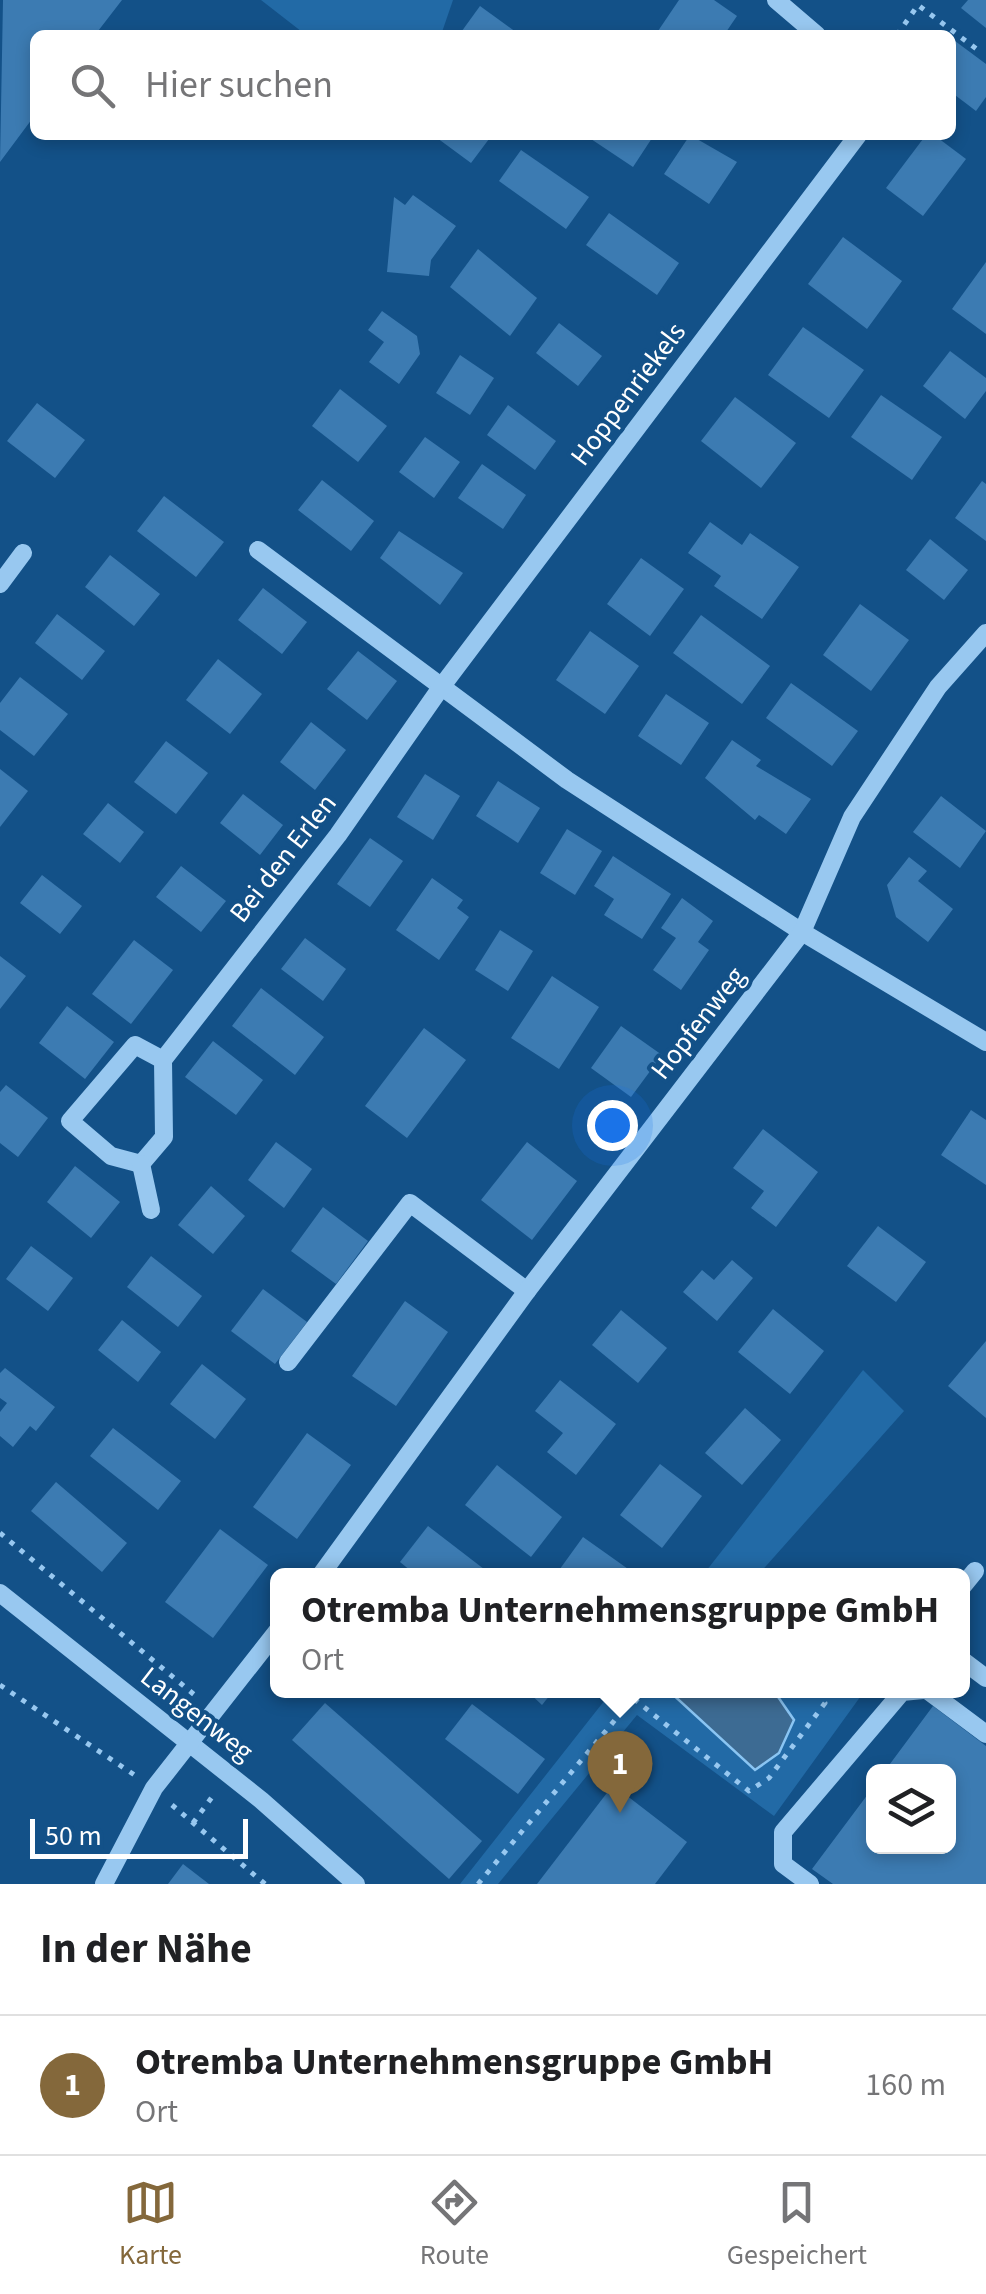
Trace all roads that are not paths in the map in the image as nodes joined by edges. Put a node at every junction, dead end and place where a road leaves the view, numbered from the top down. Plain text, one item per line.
1 (776, 0) edge
2 (812, 30) edge
3 (854, 140) edge
4 (258, 550) dead end
5 (23, 552) dead end
6 (0, 584) edge
7 (986, 634) edge
8 (442, 686) junction
9 (802, 932) junction
10 (986, 1042) edge
11 (163, 1060) junction
12 (141, 1164) junction
13 (150, 1210) dead end
14 (528, 1290) junction
15 (288, 1362) dead end
16 (326, 1568) edge
17 (974, 1571) dead end
18 (970, 1577) edge
19 (0, 1593) edge
20 (270, 1640) edge
21 (897, 1698) edge
22 (936, 1698) edge
23 (986, 1734) edge
24 (190, 1743) junction
25 (104, 1884) edge
26 (356, 1884) edge
27 (810, 1884) edge

1 - 2 street
3 - 8 street, Hoppenriekels
4 - 8 street
5 - 6 street
7 - 9 street, Hopfenweg
8 - 9 street
8 - 11 street, Bei den Erlen
9 - 10 street
9 - 14 street, Hopfenweg
11 - 12 street
11 - 12 street
12 - 13 street
14 - 15 street
14 - 16 street, Hopfenweg
17 - 18 street
19 - 24 street, Langenweg
20 - 24 street
21 - 27 street
22 - 23 street
24 - 25 street
24 - 26 street, Langenweg

